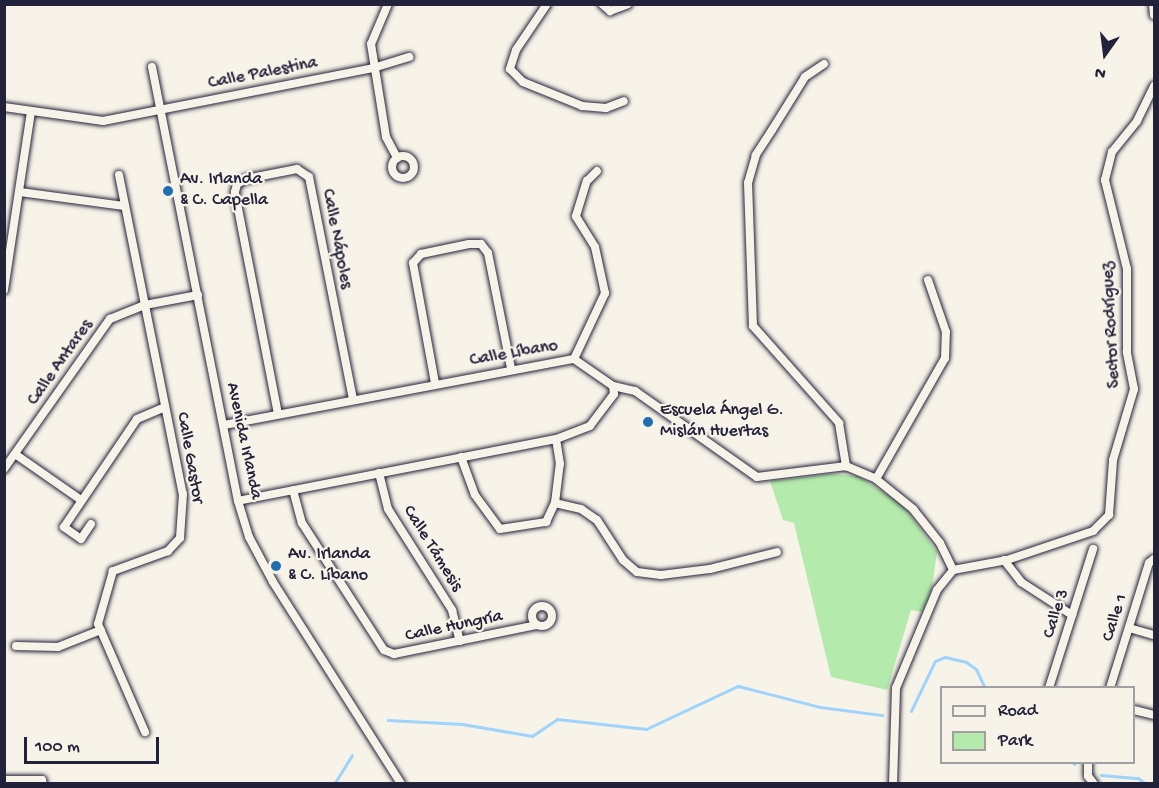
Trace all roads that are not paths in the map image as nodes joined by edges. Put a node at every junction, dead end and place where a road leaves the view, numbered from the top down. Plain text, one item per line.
1 (388, 4) edge
2 (547, 4) edge
3 (602, 4) edge
4 (628, 4) edge
5 (1153, 4) edge
6 (1155, 15) edge
7 (409, 57) dead end
8 (824, 64) dead end
9 (152, 67) dead end
10 (373, 68) junction
11 (1155, 86) edge
12 (624, 101) dead end
13 (4, 107) edge
14 (160, 110) junction
15 (31, 111) junction
16 (397, 159) dead end
17 (597, 171) dead end
18 (119, 175) dead end
19 (20, 192) junction
20 (124, 206) junction
21 (928, 280) dead end
22 (4, 290) edge
23 (198, 296) junction
24 (145, 305) junction
25 (574, 359) junction
26 (511, 368) junction
27 (435, 383) junction
28 (613, 386) junction
29 (353, 399) junction
30 (165, 407) junction
31 (278, 414) junction
32 (224, 425) junction
33 (556, 439) junction
34 (15, 454) junction
35 (461, 457) junction
36 (846, 466) junction
37 (4, 470) edge
38 (379, 473) junction
39 (876, 479) junction
40 (293, 490) junction
41 (81, 500) junction
42 (238, 501) junction
43 (555, 503) junction
44 (92, 524) dead end
45 (1094, 549) dead end
46 (777, 552) dead end
47 (1155, 559) edge
48 (1004, 560) junction
49 (953, 570) junction
50 (1072, 615) junction
51 (536, 625) dead end
52 (1128, 628) junction
53 (101, 630) junction
54 (1155, 635) edge
55 (460, 641) junction
56 (16, 646) dead end
57 (1049, 686) edge
58 (1110, 686) edge
59 (1135, 710) edge
60 (1155, 715) edge
61 (145, 732) dead end
62 (1088, 764) edge
63 (4, 780) edge
64 (43, 783) edge
65 (401, 783) edge
66 (893, 783) edge
67 (1094, 783) edge

1 - 10 street
2 - 12 street
3 - 4 street
5 - 6 street
7 - 10 street, Calle Palestina
8 - 36 street
9 - 14 street, Avenida Irlanda
10 - 14 street, Calle Palestina
10 - 16 street
11 - 48 street, Sector Rodríguez
13 - 15 street, Calle Palestina
14 - 15 street, Calle Palestina
14 - 23 street, Avenida Irlanda
15 - 19 street
17 - 25 street
18 - 20 street, Calle Gastor
19 - 20 street
19 - 22 street
20 - 24 street, Calle Gastor
21 - 39 street
23 - 24 street, Calle Antares
23 - 32 street, Avenida Irlanda
24 - 30 street, Calle Gastor
24 - 34 street, Calle Antares
25 - 26 street, Calle Líbano
25 - 28 street, Calle Líbano
26 - 27 street, Calle Líbano
26 - 27 street
27 - 29 street, Calle Líbano
28 - 33 street
28 - 36 street, Calle Líbano
29 - 31 street, Calle Líbano
29 - 31 street, Calle Nápoles
30 - 41 street
30 - 53 street, Calle Gastor
31 - 32 street, Calle Líbano
32 - 42 street, Avenida Irlanda
33 - 35 street
33 - 43 street
34 - 37 street, Calle Antares
34 - 41 street
35 - 38 street
35 - 43 street
36 - 39 street
38 - 40 street
38 - 55 street, Calle Támesis
39 - 49 street
40 - 42 street
40 - 55 street, Calle Hungría
41 - 44 street
42 - 65 street, Avenida Irlanda
43 - 46 street
45 - 50 street, Calle 3
47 - 52 street, Calle 1
48 - 49 street, Sector Rodríguez
48 - 50 street
49 - 66 street
50 - 57 street, Calle 3
51 - 55 street, Calle Hungría
52 - 54 street
52 - 58 street, Calle 1
53 - 56 street
53 - 61 street, Calle Gastor
59 - 60 street
62 - 67 street
63 - 64 street

